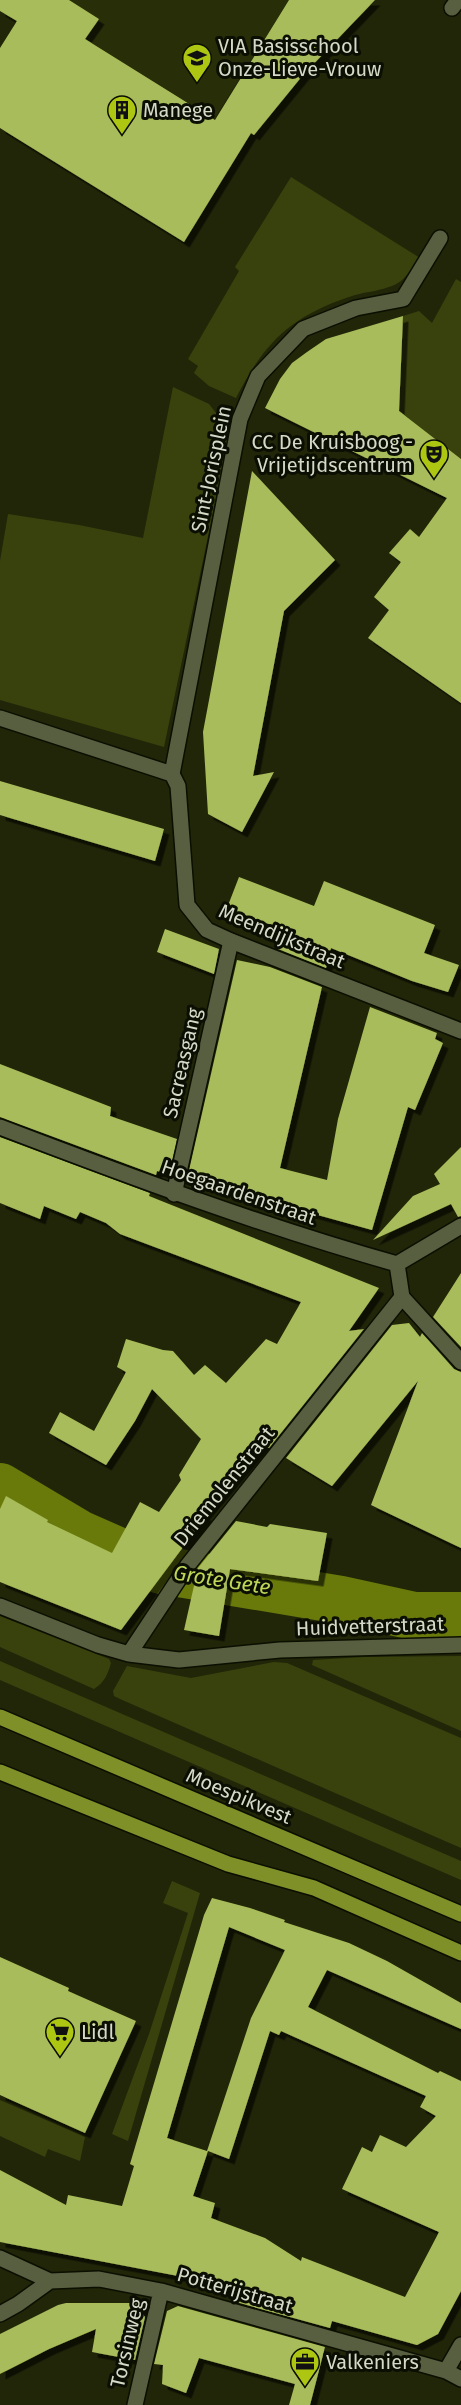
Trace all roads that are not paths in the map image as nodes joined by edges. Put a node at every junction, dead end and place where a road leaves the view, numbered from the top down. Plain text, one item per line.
1 (440, 238) dead end
2 (0, 718) edge
3 (172, 774) junction
4 (231, 942) junction
5 (461, 1031) edge
6 (0, 1128) edge
7 (174, 1194) junction
8 (461, 1226) edge
9 (397, 1264) junction
10 (402, 1297) junction
11 (461, 1362) edge
12 (0, 1606) edge
13 (461, 1645) edge
14 (129, 1654) junction
15 (0, 1717) edge
16 (0, 1772) edge
17 (461, 1914) edge
18 (461, 1953) edge
19 (0, 2258) edge
20 (50, 2281) junction
21 (161, 2291) junction
22 (0, 2314) edge
23 (461, 2345) edge
24 (446, 2371) junction
25 (461, 2379) edge
26 (135, 2405) edge

1 - 3 street, Sint-Jorisplein
2 - 3 street
3 - 4 street, Meendijkstraat
4 - 5 street, Meendijkstraat
4 - 7 street, Sacreasgang
6 - 7 street, Hoegaardenstraat
7 - 9 street, Hoegaardenstraat
8 - 9 street
9 - 10 street
10 - 11 street
10 - 14 street, Driemolenstraat
12 - 14 street
13 - 14 street, Huidvetterstraat
15 - 17 main road, Moespikvest
16 - 18 main road
19 - 20 street
20 - 21 street, Potterijstraat
20 - 22 street
21 - 24 street, Potterijstraat
21 - 26 street, Torsinweg
23 - 24 street
24 - 25 street, Potterijstraat

